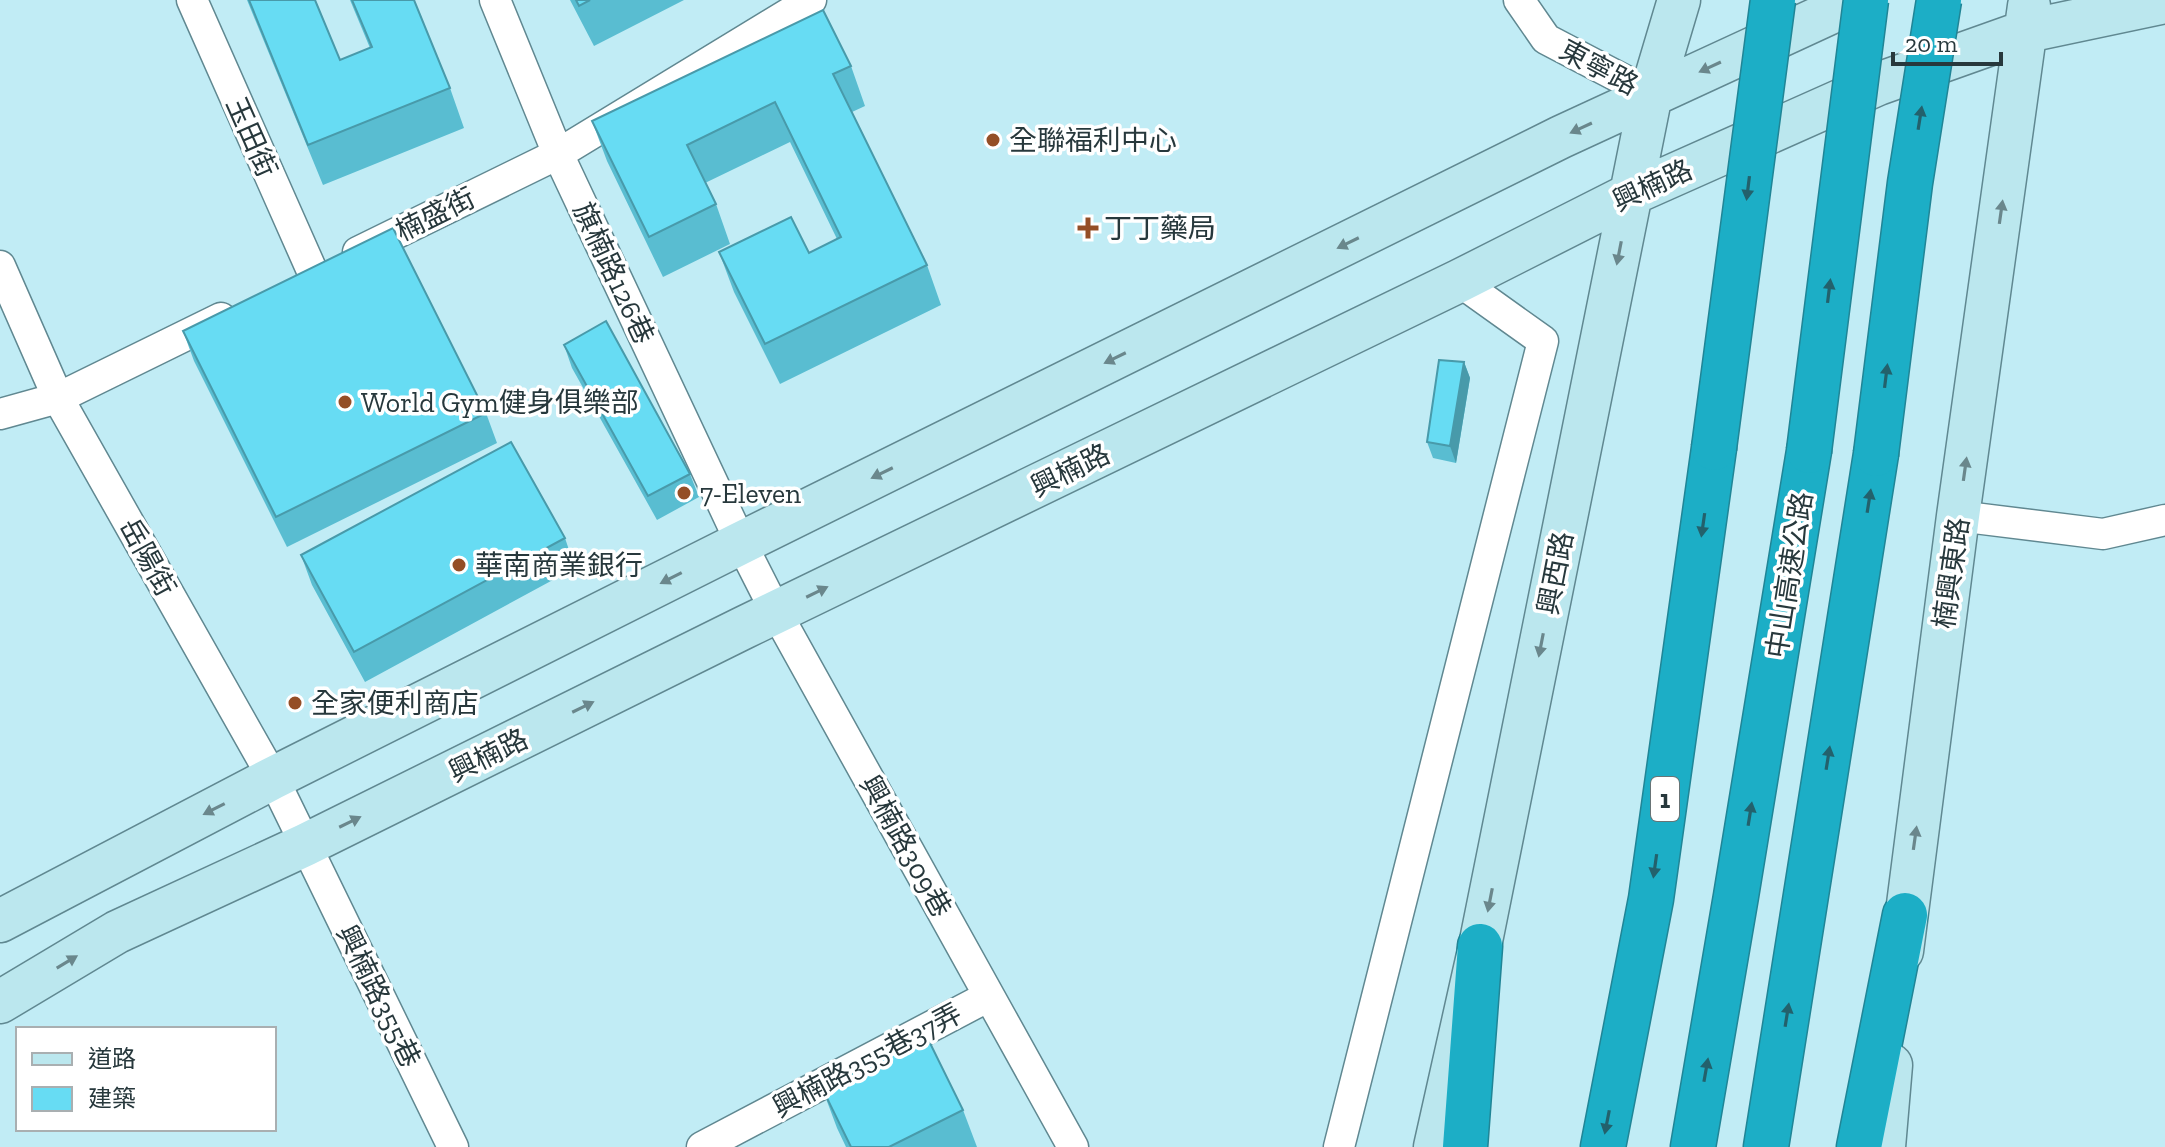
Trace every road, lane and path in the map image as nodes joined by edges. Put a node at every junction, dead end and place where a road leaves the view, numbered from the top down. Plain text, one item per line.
1 (192, 0) edge
2 (495, 0) edge
3 (811, 0) edge
4 (1519, 0) edge
5 (1679, 0) edge
6 (1773, 0) edge
7 (1858, 0) edge
8 (1866, 0) edge
9 (1939, 0) edge
10 (2165, 2) edge
11 (2028, 15) edge
12 (1651, 94) junction
13 (558, 154) junction
14 (1631, 194) junction
15 (0, 266) edge
16 (313, 273) junction
17 (1459, 281) junction
18 (285, 287) edge
19 (242, 308) edge
20 (58, 398) junction
21 (0, 414) edge
22 (1958, 516) junction
23 (2165, 520) edge
24 (741, 543) junction
25 (776, 612) junction
26 (273, 778) junction
27 (305, 845) junction
28 (1905, 915) junction
29 (0, 921) edge
30 (1480, 946) junction
31 (989, 996) junction
32 (0, 1002) edge
33 (453, 1147) edge
34 (702, 1147) edge
35 (1073, 1147) edge
36 (1339, 1147) edge
37 (1435, 1147) edge
38 (1465, 1147) edge
39 (1603, 1147) edge
40 (1693, 1147) edge
41 (1766, 1147) edge
42 (1859, 1147) edge
43 (1884, 1147) edge

1 - 16 street, 玉田街
2 - 13 street, 旗楠路126巷
3 - 13 street, 楠盛街
4 - 12 street, 東寧路
5 - 12 street, 興西路
6 -> 39 highway, 1, bridge
7 -> 12 street
40 -> 8 highway, 中山高速公路, bridge
41 -> 9 highway, bridge
10 - 11 street, 興楠路
11 - 14 street, 興楠路
22 -> 11 street, 楠興東路
12 - 14 street, 興西路
12 -> 24 street
13 - 16 street, 楠盛街
13 - 24 street, 旗楠路126巷
14 - 17 street, 興楠路
14 -> 30 street, 興西路
15 - 20 street, 岳陽街
16 - 18 street, 楠盛街
25 -> 17 street, 興楠路
17 - 36 street
19 - 20 street
20 - 21 street
20 - 26 street, 岳陽街
22 - 23 street
28 -> 22 street, 楠興東路
24 - 25 street, 興楠路309巷
24 -> 26 street
27 -> 25 street, 興楠路
25 - 31 street, 興楠路309巷
26 - 27 street, 岳陽街
26 -> 29 street
32 -> 27 street, 興楠路
27 - 33 street, 興楠路355巷
28 - 42 highway
28 - 43 street, 楠興東路
30 - 37 street, 興西路
30 - 38 highway
31 - 34 street, 興楠路355巷37弄
31 - 35 street, 興楠路309巷

